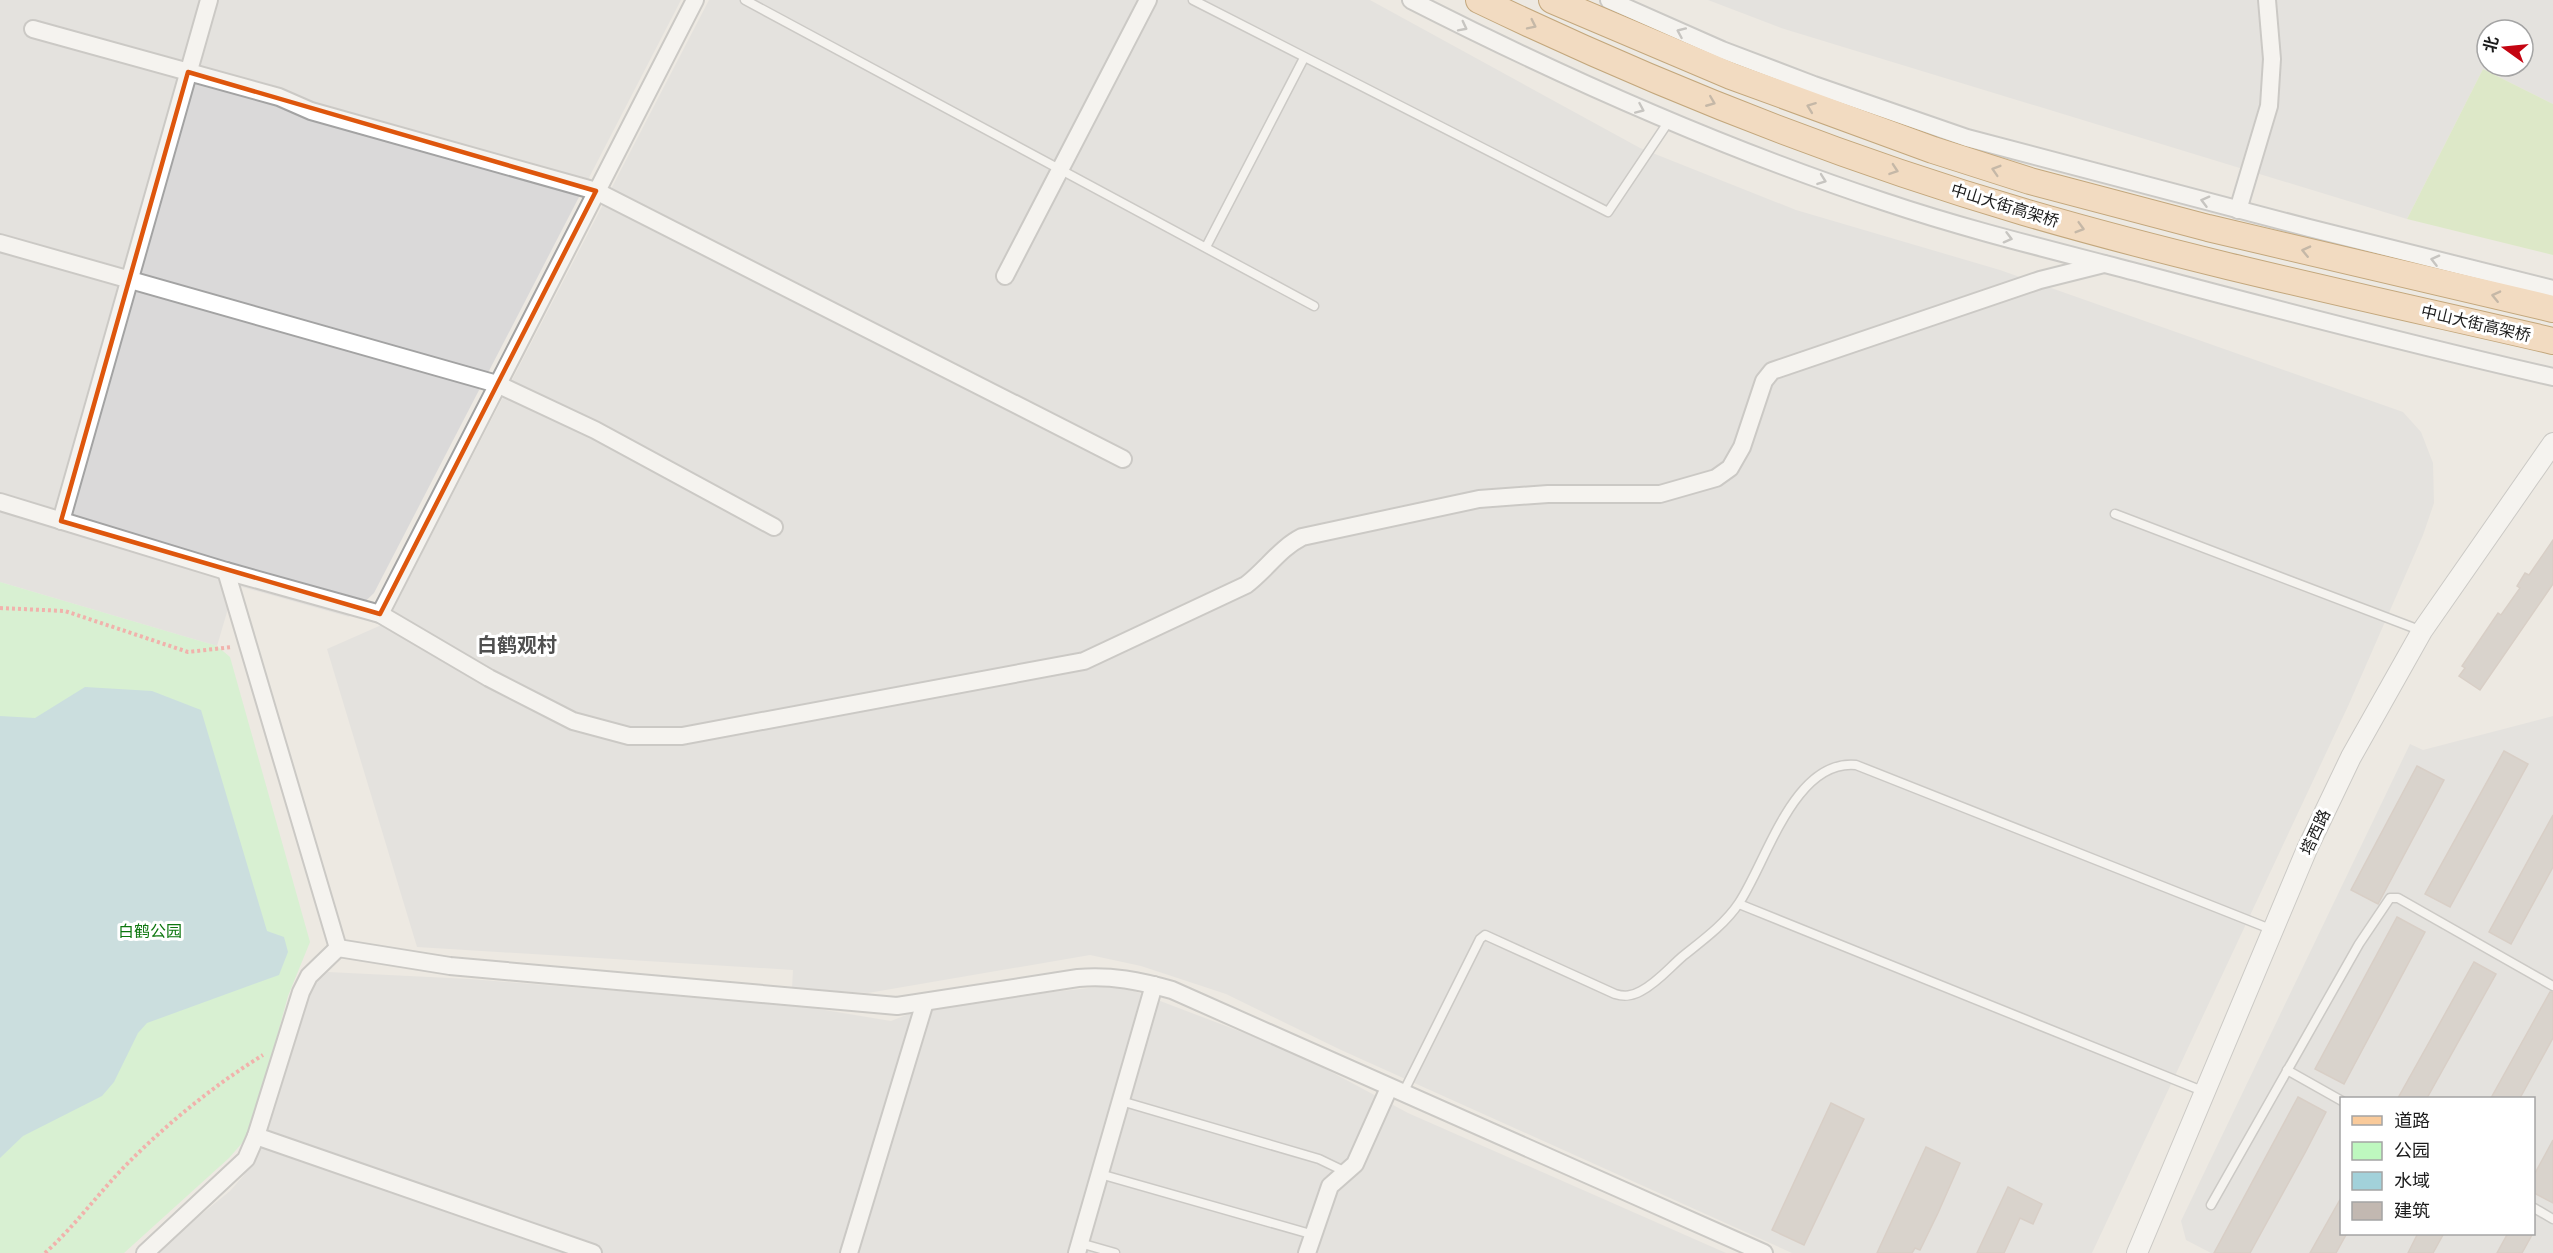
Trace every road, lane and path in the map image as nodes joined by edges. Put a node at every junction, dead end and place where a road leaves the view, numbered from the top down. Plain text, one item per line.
1 (209, 0) edge
2 (695, 0) edge
3 (745, 0) edge
4 (1148, 0) edge
5 (1193, 0) edge
6 (1411, 0) edge
7 (1479, 0) edge
8 (1552, 0) edge
9 (1611, 0) edge
10 (2267, 0) edge
11 (33, 30) dead end
12 (1304, 58) junction
13 (188, 72) junction
14 (1669, 121) junction
15 (1060, 168) junction
16 (596, 191) junction
17 (2238, 210) junction
18 (0, 243) edge
19 (1206, 247) junction
20 (2104, 264) junction
21 (1005, 276) dead end
22 (130, 280) junction
23 (2553, 289) edge
24 (1314, 306) dead end
25 (2553, 309) edge
26 (2553, 341) edge
27 (2553, 377) edge
28 (497, 384) junction
29 (2553, 443) edge
30 (1123, 459) dead end
31 (0, 502) edge
32 (2115, 514) dead end
33 (61, 521) junction
34 (774, 527) dead end
35 (226, 571) junction
36 (0, 608) edge
37 (380, 614) junction
38 (2422, 631) junction
39 (247, 643) junction
40 (1739, 904) junction
41 (2272, 930) junction
42 (338, 948) junction
43 (1154, 985) junction
44 (2553, 986) edge
45 (925, 1002) junction
46 (285, 1043) junction
47 (2287, 1070) junction
48 (1396, 1091) junction
49 (2205, 1092) junction
50 (2340, 1100) edge
51 (1121, 1101) junction
52 (256, 1136) junction
53 (1347, 1173) junction
54 (1100, 1174) junction
55 (2211, 1205) dead end
56 (2535, 1209) edge
57 (2553, 1219) edge
58 (1314, 1235) junction
59 (1078, 1248) edge
60 (45, 1253) edge
61 (146, 1253) edge
62 (593, 1253) edge
63 (849, 1253) edge
64 (1115, 1253) edge
65 (1307, 1253) edge
66 (1764, 1253) edge
67 (2137, 1253) edge

1 - 13 street
2 - 16 street
3 - 15 lane
4 - 15 street
5 - 12 lane
6 -> 14 street
7 -> 26 main road, 中山大街高架桥
25 -> 8 main road, 中山大街高架桥
17 -> 9 street
10 - 17 street
11 - 13 street
12 - 14 lane
12 - 19 lane
13 - 16 street
13 - 22 street
14 -> 20 street
15 - 19 lane
15 - 21 street
16 - 28 street
16 - 30 street
23 -> 17 street
18 - 22 street
19 - 24 lane
20 - 27 street
20 - 37 street
22 - 28 street
22 - 33 street
28 - 34 street
28 - 37 street
29 - 38 street, 塔西路
31 - 33 street
32 - 38 lane
33 - 35 street
35 - 37 street
35 - 39 street
36 - 39 path
38 - 41 street, 塔西路
39 - 42 street
40 - 41 lane
40 - 48 lane
40 - 49 lane
41 - 49 street, 塔西路
42 - 45 street
42 - 46 street
43 - 45 street
43 - 48 street
43 - 51 street
44 - 47 lane
45 - 63 street
46 - 52 street
46 - 60 path
47 - 50 lane
47 - 55 lane
48 - 53 street
48 - 66 street
49 - 67 street, 塔西路
51 - 53 lane
51 - 54 street
52 - 61 street
52 - 62 street
53 - 58 street
54 - 58 lane
54 - 59 street
56 - 57 lane
58 - 65 street
59 - 64 lane

